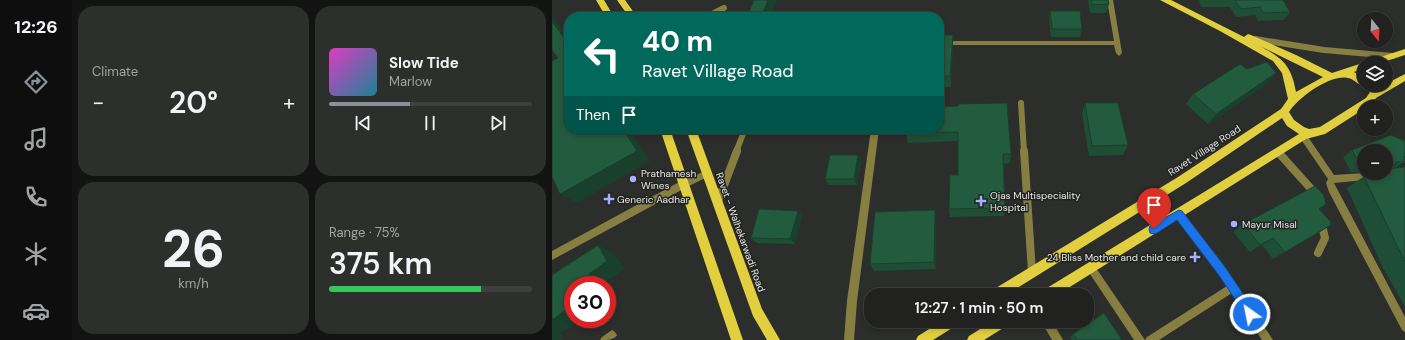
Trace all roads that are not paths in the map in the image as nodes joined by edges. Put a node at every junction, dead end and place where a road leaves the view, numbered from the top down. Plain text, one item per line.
1 (600, 0) edge
2 (622, 0) edge
3 (1110, 0) edge
4 (1164, 0) edge
5 (724, 8) dead end
6 (607, 12) edge
7 (630, 12) edge
8 (716, 12) edge
9 (1223, 29) junction
10 (1249, 38) junction
11 (944, 43) edge
12 (1118, 43) junction
13 (1405, 52) edge
14 (1119, 53) dead end
15 (1393, 56) joint
16 (1357, 67) edge
17 (1339, 73) junction
18 (1330, 76) junction
19 (1405, 77) edge
20 (1357, 78) edge
21 (1371, 92) edge
22 (1373, 95) junction
23 (1293, 100) junction
24 (1021, 103) dead end
25 (1284, 112) junction
26 (667, 134) edge
27 (693, 134) edge
28 (743, 134) edge
29 (874, 134) edge
30 (1306, 134) junction
31 (1278, 152) junction
32 (708, 173) junction
33 (1357, 177) edge
34 (1332, 179) junction
35 (684, 184) junction
36 (718, 201) junction
37 (1179, 214) junction
38 (1318, 253) dead end
39 (552, 256) edge
40 (1091, 268) junction
41 (1032, 272) junction
42 (1233, 287) junction
43 (1006, 288) edge
44 (1058, 288) edge
45 (1405, 327) edge
46 (942, 328) edge
47 (993, 328) edge
48 (1050, 328) edge
49 (605, 340) edge
50 (610, 340) edge
51 (737, 340) edge
52 (774, 340) edge
53 (849, 340) edge
54 (922, 340) edge
55 (973, 340) edge
56 (1058, 340) edge
57 (1140, 340) edge
58 (1150, 340) edge
59 (1268, 340) edge

1 - 6 main road
2 - 7 main road
3 - 12 street
4 - 9 main road
5 - 8 lane
9 - 10 main road
9 - 23 main road
10 - 15 lane
10 - 18 main road
11 - 12 street
12 - 14 street
13 - 15 main road
16 - 17 main road, Ravet Village Road
17 - 18 main road, Ravet Village Road
17 - 20 main road
18 - 23 main road, Ravet Village Road
19 - 22 main road
21 - 22 main road
22 - 30 main road
23 - 25 main road, Ravet Village Road
24 - 41 lane
25 - 30 main road
25 - 41 main road, Ravet Village Road
26 - 35 main road
27 - 32 main road, Ravet - Walhekarwadi Road
28 - 36 lane
29 - 53 street
30 - 31 main road
30 - 34 street
31 - 37 main road
31 - 38 lane
32 - 35 street
32 - 36 main road, Ravet - Walhekarwadi Road
33 - 34 street
34 - 45 street
35 - 39 street
35 - 51 main road
36 - 52 main road, Ravet - Walhekarwadi Road
37 - 40 main road
37 - 42 street
40 - 44 main road
40 - 57 street
41 - 43 main road, Ravet Village Road
42 - 58 street
42 - 59 street
46 - 54 main road
47 - 55 main road
48 - 56 street
49 - 50 street

